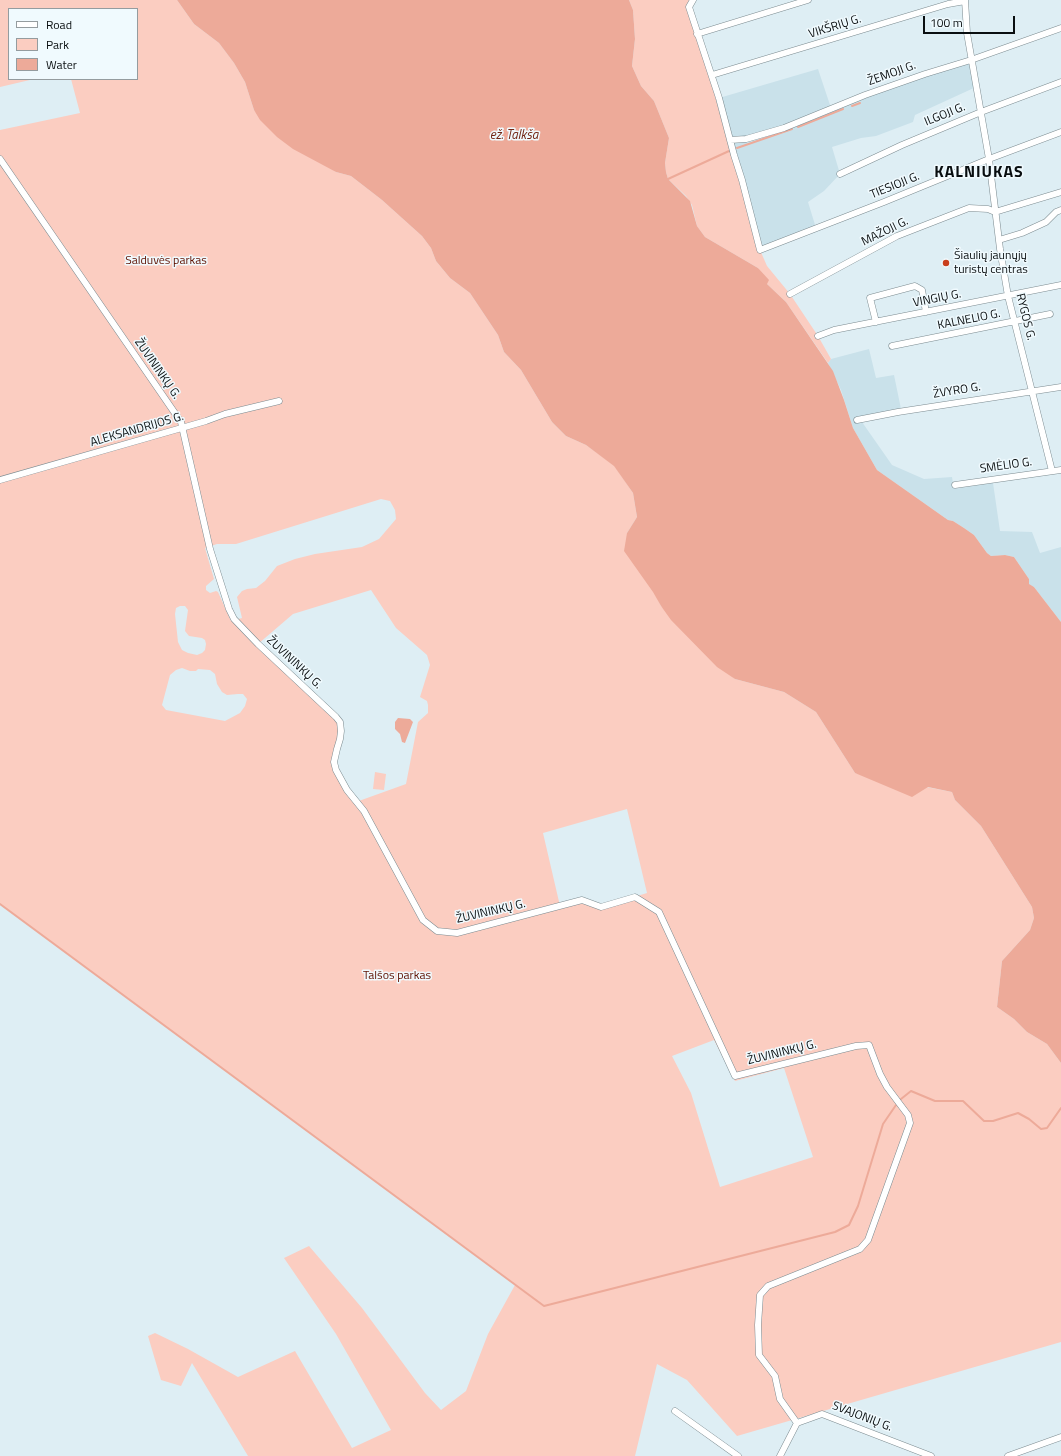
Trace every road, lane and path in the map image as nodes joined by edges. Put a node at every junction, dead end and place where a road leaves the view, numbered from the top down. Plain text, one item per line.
1 (694, 0) edge
2 (808, 0) edge
3 (965, 1) edge
4 (1061, 28) edge
5 (698, 34) junction
6 (972, 60) junction
7 (712, 75) junction
8 (1061, 82) edge
9 (981, 112) junction
10 (1061, 132) edge
11 (730, 140) junction
12 (0, 159) edge
13 (988, 159) junction
14 (840, 174) dead end
15 (1061, 192) edge
16 (1061, 210) edge
17 (995, 212) junction
18 (999, 240) junction
19 (1061, 285) edge
20 (790, 294) dead end
21 (1008, 296) junction
22 (926, 312) junction
23 (1050, 314) dead end
24 (876, 322) junction
25 (1015, 322) junction
26 (818, 336) dead end
27 (892, 346) dead end
28 (1061, 387) edge
29 (1032, 391) junction
30 (279, 401) dead end
31 (857, 420) dead end
32 (183, 428) junction
33 (1061, 470) edge
34 (1052, 471) junction
35 (0, 480) edge
36 (955, 485) dead end
37 (675, 1411) dead end
38 (797, 1423) junction
39 (1061, 1437) edge
40 (738, 1456) edge
41 (780, 1456) edge
42 (931, 1456) edge
43 (1008, 1456) edge

1 - 5 street
2 - 5 street
3 - 6 street, RYGOS G.
3 - 7 street, VIKŠRIŲ G.
4 - 6 street, ŽEMOJI G.
5 - 7 street
6 - 9 street, RYGOS G.
6 - 11 street, ŽEMOJI G.
7 - 11 street
8 - 9 street, ILGOJI G.
9 - 13 street, RYGOS G.
9 - 14 street, ILGOJI G.
10 - 13 street, TIESIOJI G.
11 - 13 street, TIESIOJI G.
12 - 32 street, ŽUVININKŲ G.
13 - 17 street, RYGOS G.
15 - 17 street
16 - 18 street
17 - 18 street, RYGOS G.
17 - 20 street, MAŽOJI G.
18 - 21 street, RYGOS G.
19 - 21 street, VINGIŲ G.
21 - 22 street, VINGIŲ G.
21 - 25 street, RYGOS G.
22 - 24 street, VINGIŲ G.
22 - 24 street
23 - 25 street, KALNELIO G.
24 - 26 street, VINGIŲ G.
25 - 27 street, KALNELIO G.
25 - 29 street, RYGOS G.
28 - 29 street, ŽVYRO G.
29 - 31 street, ŽVYRO G.
29 - 34 street, RYGOS G.
30 - 32 street, ALEKSANDRIJOS G.
32 - 35 street, ALEKSANDRIJOS G.
32 - 38 street, ŽUVININKŲ G.
33 - 34 street, SMĖLIO G.
34 - 36 street, SMĖLIO G.
37 - 40 street
38 - 41 street
38 - 42 street, SVAJONIŲ G.
39 - 43 street

